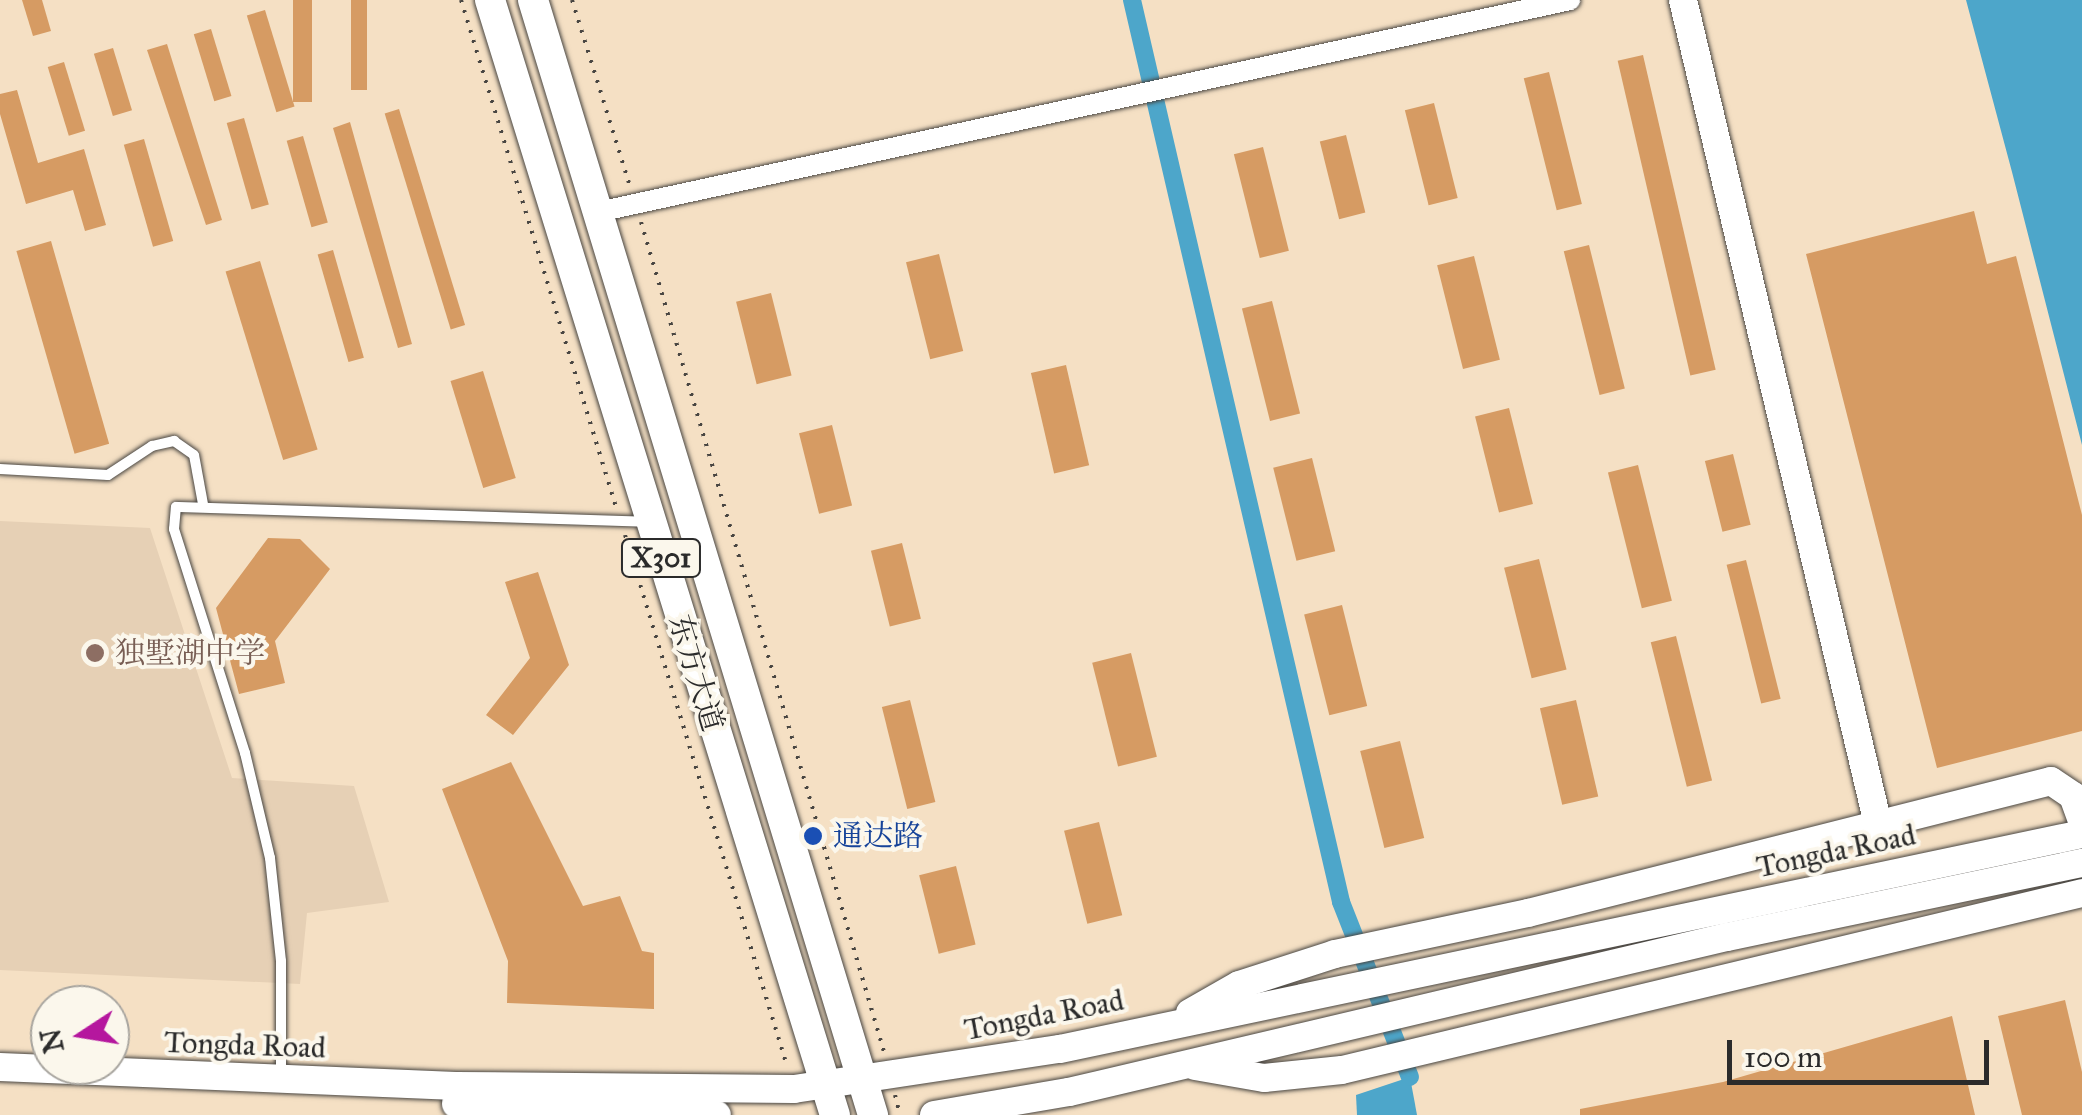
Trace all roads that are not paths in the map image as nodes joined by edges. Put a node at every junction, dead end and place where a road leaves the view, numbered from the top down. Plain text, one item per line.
1 (490, 0) edge
2 (534, 0) edge
3 (1570, 0) edge
4 (1683, 0) edge
5 (598, 212) junction
6 (0, 469) edge
7 (203, 504) junction
8 (635, 521) junction
9 (2082, 822) edge
10 (1878, 824) junction
11 (2082, 834) edge
12 (2082, 862) edge
13 (2082, 893) edge
14 (1169, 1025) junction
15 (1184, 1064) junction
16 (0, 1067) edge
17 (880, 1073) junction
18 (282, 1079) junction
19 (0, 1086) edge
20 (809, 1087) junction
21 (718, 1115) edge
22 (835, 1115) edge
23 (873, 1115) edge
24 (934, 1115) edge

1 - 8 main road, 东方大道 / X301
2 - 5 main road, 东方大道 / X301
3 - 5 street
4 - 10 main road
5 - 17 main road, 东方大道 / X301
6 - 7 lane
7 - 8 lane
7 - 18 lane
8 - 20 main road, 东方大道 / X301
9 - 10 main road
10 - 14 main road
11 - 14 main road, Tongda Road
12 - 15 main road, Tongda Road
13 - 15 main road
14 - 17 main road, Tongda Road
15 - 24 main road, Tongda Road
16 - 18 main road, Tongda Road
17 - 20 main road, Tongda Road
17 - 23 main road, 东方大道 / X301
18 - 20 main road, Tongda Road
19 - 21 main road, Tongda Road
20 - 22 main road, 东方大道 / X301

